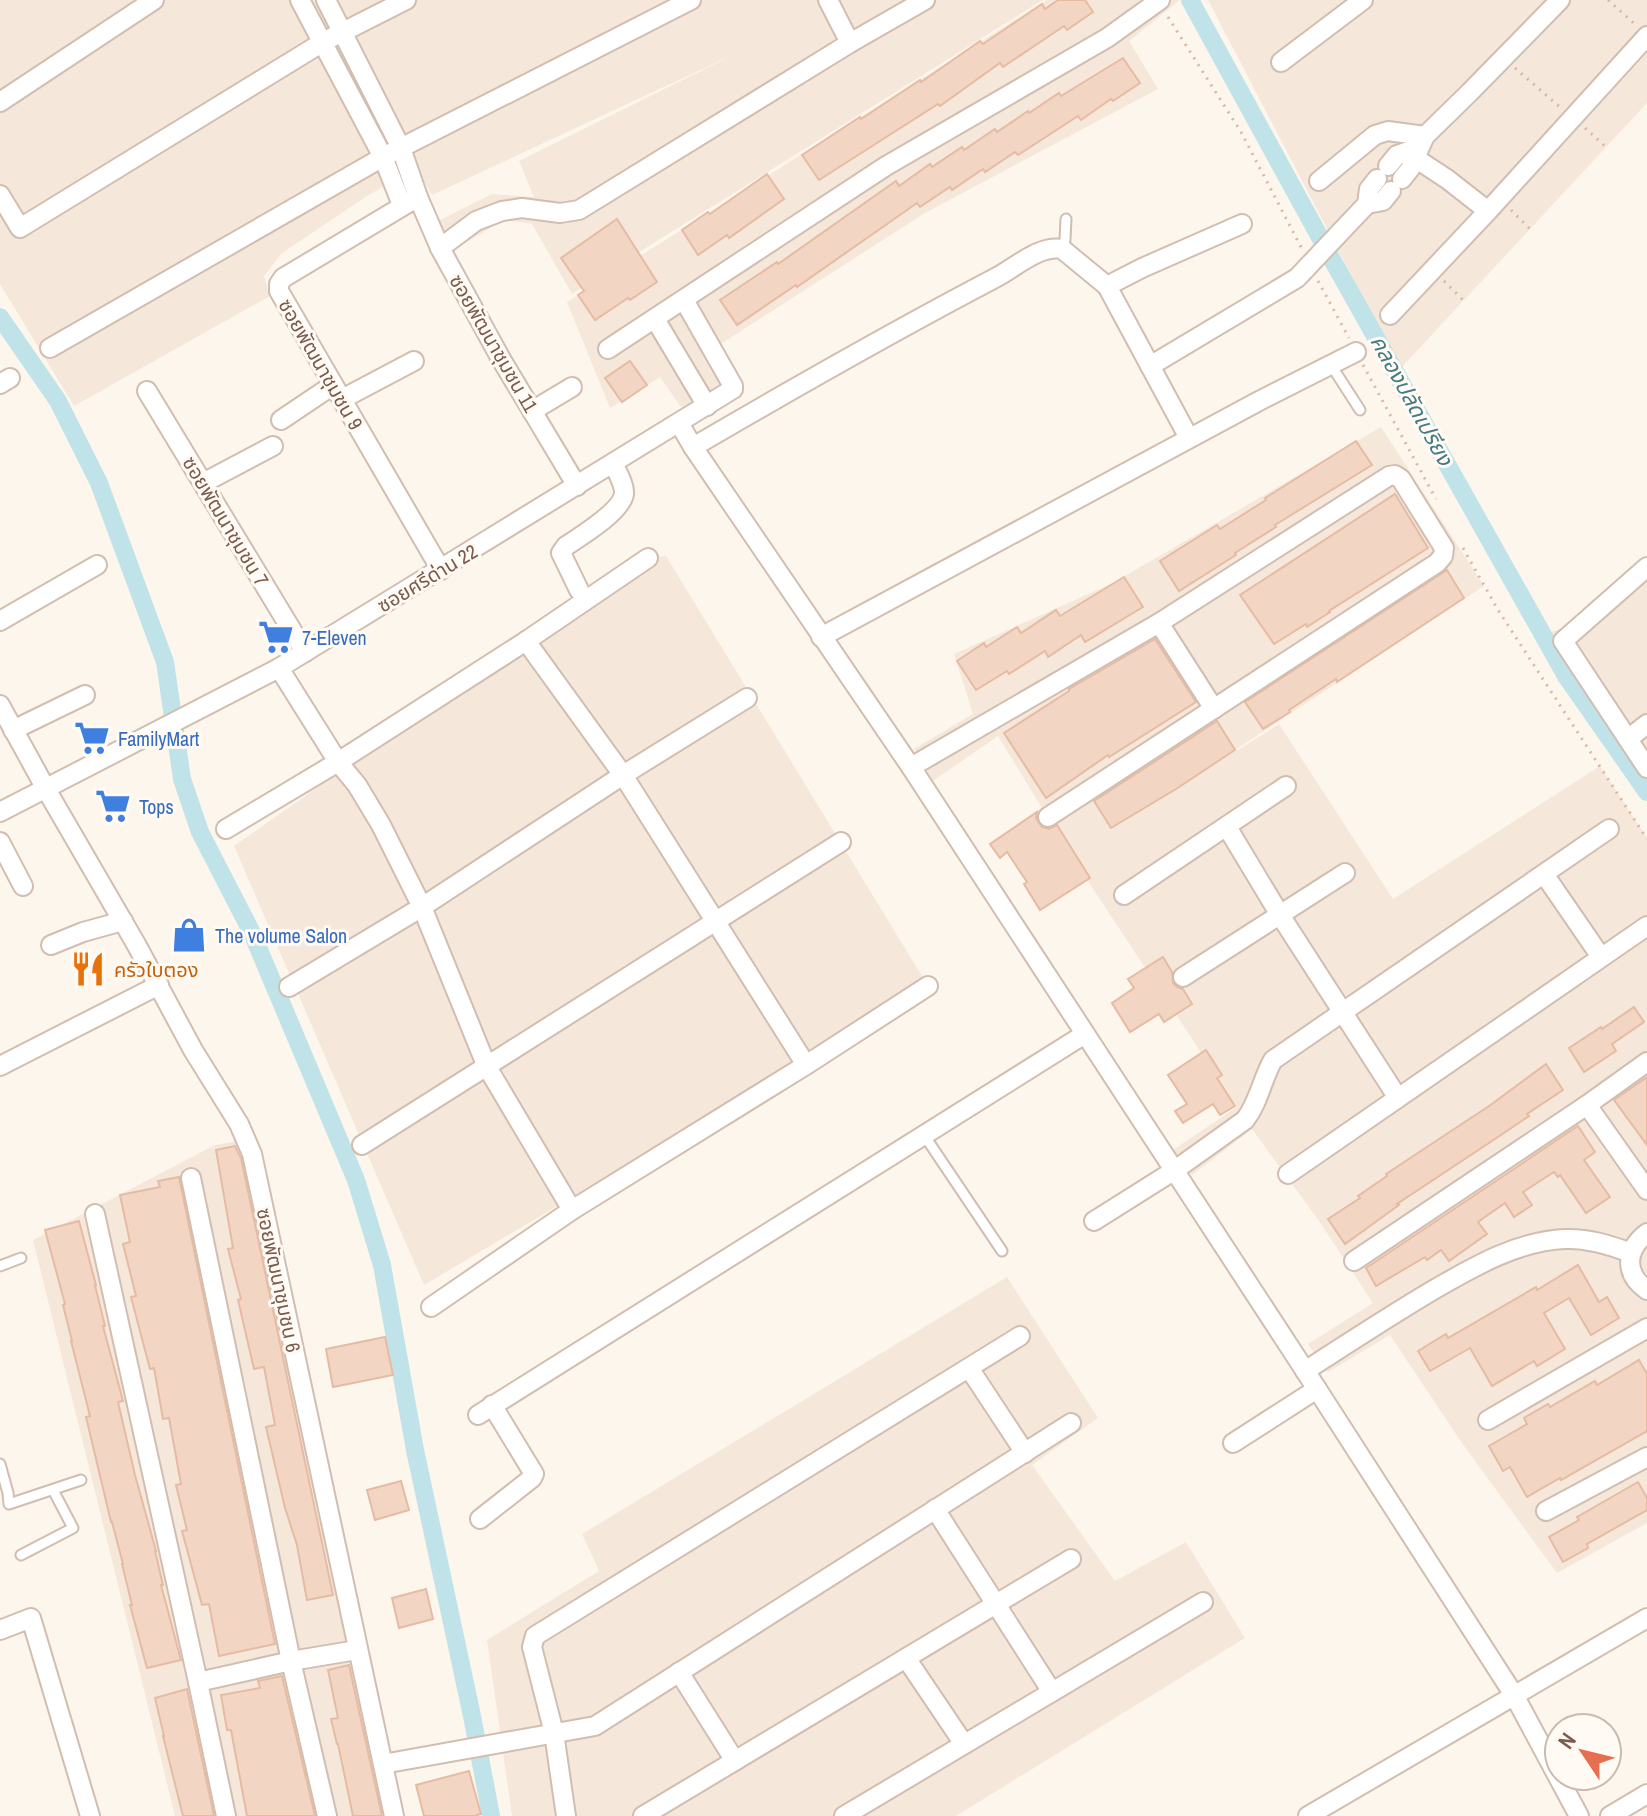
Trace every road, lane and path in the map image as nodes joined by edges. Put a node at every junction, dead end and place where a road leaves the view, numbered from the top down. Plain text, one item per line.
1 (154, 0) edge
2 (300, 0) edge
3 (326, 0) edge
4 (406, 0) edge
5 (691, 0) edge
6 (828, 0) edge
7 (925, 0) edge
8 (1361, 0) edge
9 (1560, 0) edge
10 (1608, 0) edge
11 (1159, 6) edge
12 (1642, 31) edge
13 (343, 32) junction
14 (323, 42) junction
15 (850, 43) junction
16 (1503, 58) junction
17 (1281, 62) dead end
18 (0, 102) edge
19 (1573, 118) junction
20 (1606, 147) dead end
21 (401, 148) junction
22 (1416, 149) junction
23 (383, 157) junction
24 (1319, 181) dead end
25 (0, 195) edge
26 (410, 201) junction
27 (1494, 205) junction
28 (1066, 219) dead end
29 (1242, 224) dead end
30 (1530, 229) dead end
31 (440, 248) junction
32 (1062, 249) junction
33 (1308, 260) dead end
34 (1432, 270) junction
35 (1306, 275) junction
36 (1107, 286) junction
37 (684, 300) junction
38 (1464, 301) dead end
39 (1390, 315) dead end
40 (655, 319) junction
41 (50, 348) dead end
42 (608, 349) dead end
43 (1356, 352) junction
44 (414, 361) dead end
45 (1331, 365) junction
46 (1150, 366) junction
47 (572, 387) dead end
48 (147, 391) dead end
49 (338, 392) junction
50 (707, 406) junction
51 (1360, 410) dead end
52 (532, 411) junction
53 (281, 420) dead end
54 (679, 423) junction
55 (1189, 438) junction
56 (273, 446) dead end
57 (693, 447) junction
58 (613, 463) junction
59 (203, 483) junction
60 (577, 486) junction
61 (1440, 507) dead end
62 (1463, 548) dead end
63 (648, 558) dead end
64 (97, 565) dead end
65 (1647, 567) edge
66 (441, 570) junction
67 (579, 590) dead end
68 (0, 621) edge
69 (1159, 623) junction
70 (821, 637) junction
71 (526, 641) junction
72 (305, 652) junction
73 (279, 668) junction
74 (85, 695) dead end
75 (747, 698) dead end
76 (0, 705) edge
77 (1214, 709) junction
78 (1647, 724) edge
79 (13, 730) junction
80 (1628, 739) junction
81 (338, 762) junction
82 (911, 767) junction
83 (1647, 768) edge
84 (623, 775) junction
85 (1286, 786) dead end
86 (46, 789) junction
87 (0, 812) edge
88 (1048, 817) dead end
89 (1227, 827) junction
90 (226, 829) dead end
91 (1609, 829) dead end
92 (1647, 839) edge
93 (0, 842) edge
94 (841, 842) dead end
95 (1345, 873) dead end
96 (1544, 874) junction
97 (23, 886) dead end
98 (1124, 895) dead end
99 (422, 907) junction
100 (1280, 915) junction
101 (715, 920) junction
102 (123, 921) junction
103 (1647, 926) edge
104 (51, 945) dead end
105 (1601, 957) junction
106 (1183, 977) dead end
107 (159, 985) junction
108 (928, 986) dead end
109 (289, 987) dead end
110 (1342, 1011) junction
111 (1085, 1034) junction
112 (1647, 1062) edge
113 (806, 1065) junction
114 (0, 1066) edge
115 (487, 1067) junction
116 (1398, 1098) junction
117 (1587, 1105) junction
118 (924, 1135) junction
119 (362, 1145) dead end
120 (1175, 1170) junction
121 (1288, 1174) dead end
122 (191, 1178) dead end
123 (1647, 1190) edge
124 (572, 1210) junction
125 (95, 1214) dead end
126 (1094, 1221) dead end
127 (1647, 1233) edge
128 (1002, 1251) dead end
129 (1631, 1253) junction
130 (21, 1258) dead end
131 (1354, 1261) dead end
132 (0, 1266) edge
133 (1647, 1290) edge
134 (431, 1307) dead end
135 (1647, 1328) edge
136 (1020, 1336) dead end
137 (969, 1368) junction
138 (1305, 1371) junction
139 (1317, 1389) junction
140 (1488, 1420) dead end
141 (1071, 1423) dead end
142 (1233, 1443) dead end
143 (1025, 1453) junction
144 (1647, 1457) edge
145 (0, 1464) edge
146 (81, 1480) dead end
147 (53, 1490) junction
148 (935, 1509) junction
149 (1546, 1511) dead end
150 (480, 1519) dead end
151 (21, 1555) dead end
152 (1071, 1559) dead end
153 (1203, 1602) dead end
154 (997, 1603) junction
155 (1647, 1618) edge
156 (0, 1630) edge
157 (357, 1650) junction
158 (906, 1658) junction
159 (291, 1661) junction
160 (679, 1672) junction
161 (198, 1682) junction
162 (1052, 1692) junction
163 (1514, 1695) junction
164 (554, 1733) junction
165 (964, 1744) junction
166 (735, 1761) junction
167 (383, 1764) junction
168 (1647, 1794) edge
169 (90, 1816) edge
170 (226, 1816) edge
171 (327, 1816) edge
172 (394, 1816) edge
173 (566, 1816) edge
174 (643, 1816) edge
175 (844, 1816) edge
176 (1308, 1816) edge
177 (1579, 1816) edge
178 (1610, 1816) edge

1 - 18 street
2 - 14 street
3 - 13 street
4 - 13 street
5 - 21 street
6 - 15 street
7 - 15 street
8 - 17 street
9 - 16 street
10 - 12 path
11 - 33 path
11 - 37 street
12 - 19 street
13 - 14 street
13 - 21 street
14 - 23 street
14 - 25 street
15 - 31 street
16 - 19 path
16 - 22 street
19 - 20 path
19 - 27 street
21 - 23 street
21 - 26 street
22 - 24 street
22 - 27 street
22 - 35 street
23 - 26 street
23 - 41 street
26 - 31 street, ซอยพัฒนาชุมชน 11
26 - 49 street, ซอยพัฒนาชุมชน 9
27 - 30 path
27 - 34 street
28 - 32 lane
29 - 36 street
31 - 52 street, ซอยพัฒนาชุมชน 11
32 - 36 street
32 - 57 street
34 - 38 path
34 - 39 street
35 - 43 path
35 - 46 street
36 - 46 street
37 - 40 street
37 - 50 street, ซอยศรีด่าน 22
40 - 42 street
40 - 50 street
43 - 45 street
43 - 61 path
44 - 49 street
45 - 51 lane
45 - 55 street
46 - 55 street
47 - 52 street
48 - 59 street, ซอยพัฒนาชุมชน 7
49 - 53 street
49 - 66 street, ซอยพัฒนาชุมชน 9
50 - 54 street, ซอยศรีด่าน 22
52 - 60 street, ซอยพัฒนาชุมชน 11
54 - 57 street
54 - 58 street, ซอยศรีด่าน 22
55 - 70 street
56 - 59 street
57 - 70 street
58 - 60 street, ซอยศรีด่าน 22
58 - 67 street
59 - 72 street, ซอยพัฒนาชุมชน 7
60 - 66 street, ซอยศรีด่าน 22
62 - 92 path
63 - 71 street
64 - 68 street
65 - 80 street
66 - 72 street, ซอยศรีด่าน 22
69 - 77 street
69 - 77 street
69 - 82 street
70 - 82 street
71 - 81 street
71 - 84 street
72 - 73 street, ซอยศรีด่าน 22
73 - 81 street
73 - 86 street, ซอยศรีด่าน 22
74 - 79 street
75 - 84 street
76 - 79 street, ซอยพัฒนาชุมชน 6
77 - 88 street
78 - 80 street
79 - 86 street, ซอยพัฒนาชุมชน 6
80 - 83 street
81 - 90 street
81 - 99 street
82 - 111 street
84 - 99 street
84 - 101 street
85 - 89 street
86 - 87 street, ซอยศรีด่าน 22
86 - 102 street, ซอยพัฒนาชุมชน 6
89 - 98 street
89 - 100 street
91 - 96 street
93 - 97 street
94 - 101 street
95 - 100 street
96 - 105 street
96 - 110 street
99 - 109 street
99 - 115 street
100 - 106 street
100 - 110 street
101 - 113 street
101 - 115 street
102 - 104 street
102 - 107 street, ซอยพัฒนาชุมชน 6
103 - 105 street
105 - 116 street
107 - 114 street
107 - 157 street, ซอยพัฒนาชุมชน 6
108 - 113 street
110 - 116 street
110 - 120 street
111 - 118 street
111 - 120 street
112 - 117 street
113 - 124 street
115 - 119 street
115 - 124 street
116 - 121 street
117 - 123 street
117 - 131 street
118 - 128 lane
118 - 150 street
120 - 126 street
120 - 138 street
122 - 159 street
124 - 134 street
125 - 161 street
127 - 129 street
129 - 133 street
129 - 138 street
130 - 132 lane
135 - 140 street
136 - 137 street
137 - 143 street
137 - 164 street
138 - 139 street
139 - 142 street
139 - 163 street
141 - 143 street
143 - 148 street
144 - 149 street
145 - 147 lane
146 - 147 lane
147 - 151 lane
148 - 154 street
148 - 160 street
152 - 154 street
153 - 162 street
154 - 158 street
154 - 162 street
155 - 163 street
156 - 169 street
157 - 159 street
157 - 167 street, ซอยพัฒนาชุมชน 6
158 - 165 street
158 - 166 street
159 - 161 street
159 - 171 street
160 - 164 street
160 - 166 street
161 - 170 street
162 - 165 street
163 - 176 street
163 - 177 street
164 - 167 street
164 - 173 street
165 - 175 street
166 - 174 street
167 - 172 street, ซอยพัฒนาชุมชน 6
168 - 178 street

